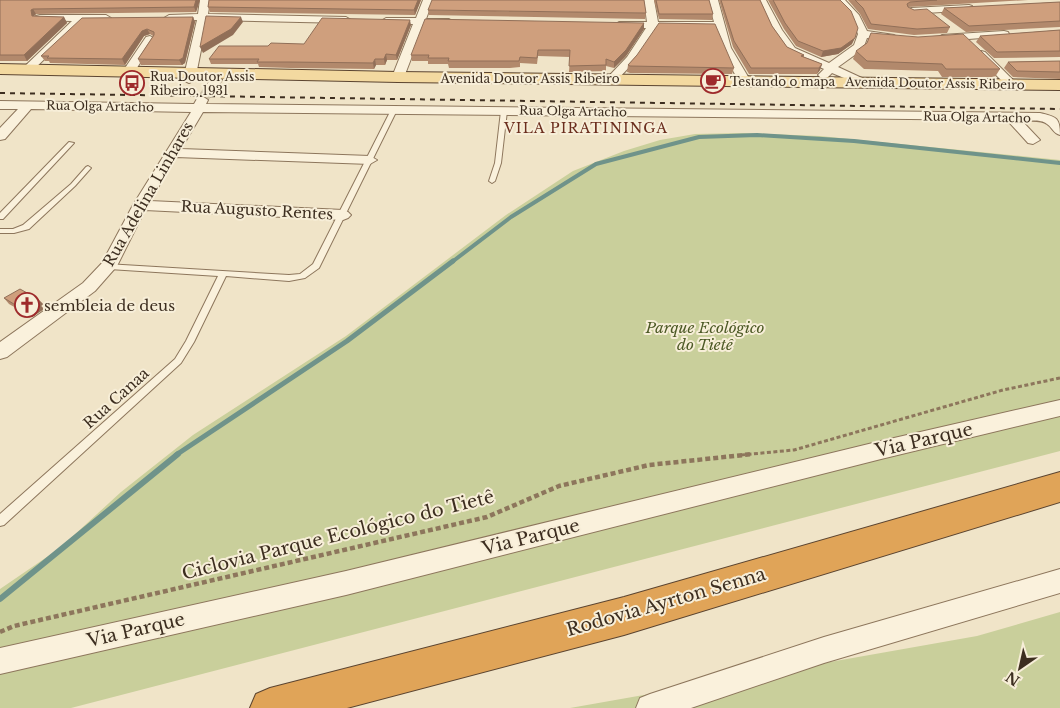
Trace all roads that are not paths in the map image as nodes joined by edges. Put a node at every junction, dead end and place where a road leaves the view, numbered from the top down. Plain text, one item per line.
1 (205, 0) edge
2 (428, 0) edge
3 (649, 0) edge
4 (713, 0) edge
5 (760, 0) edge
6 (840, 0) edge
7 (984, 7) edge
8 (927, 10) junction
9 (911, 11) edge
10 (202, 17) junction
11 (40, 18) edge
12 (81, 18) junction
13 (119, 18) edge
14 (156, 18) edge
15 (360, 20) edge
16 (379, 21) edge
17 (419, 22) junction
18 (458, 22) edge
19 (604, 24) edge
20 (653, 25) junction
21 (721, 25) junction
22 (864, 34) junction
23 (1011, 34) edge
24 (963, 37) junction
25 (150, 39) edge
26 (908, 39) edge
27 (934, 39) edge
28 (1010, 62) edge
29 (990, 63) junction
30 (832, 68) junction
31 (0, 69) edge
32 (27, 70) junction
33 (129, 71) junction
34 (0, 76) edge
35 (190, 76) junction
36 (398, 77) junction
37 (613, 78) junction
38 (744, 80) junction
39 (817, 81) junction
40 (860, 81) junction
41 (1012, 84) junction
42 (1060, 85) edge
43 (594, 86) junction
44 (1060, 92) edge
45 (201, 104) junction
46 (0, 105) edge
47 (28, 106) junction
48 (394, 110) junction
49 (504, 111) junction
50 (1012, 118) junction
51 (1059, 128) edge
52 (0, 136) edge
53 (1033, 140) dead end
54 (71, 143) dead end
55 (171, 152) junction
56 (370, 160) junction
57 (88, 168) dead end
58 (492, 181) dead end
59 (140, 205) junction
60 (343, 215) junction
61 (0, 218) edge
62 (0, 231) edge
63 (109, 266) junction
64 (223, 274) junction
65 (0, 352) edge
66 (1060, 408) edge
67 (1060, 487) edge
68 (0, 521) edge
69 (1060, 581) edge
70 (0, 661) edge
71 (270, 708) edge
72 (650, 708) edge

1 - 10 street
2 - 17 street
3 - 20 street
4 - 21 street
5 - 30 street
6 - 22 street
7 - 8 street
8 - 9 street
8 - 24 street
10 - 14 street
10 - 15 street
10 - 35 street
11 - 12 street
12 - 13 street
12 - 32 street
16 - 17 street
17 - 18 street
17 - 36 street
19 - 20 street
20 - 21 street
20 - 37 street
21 - 38 street
22 - 26 street
22 - 30 street
23 - 24 street
24 - 27 street
24 - 29 street
25 - 33 street
28 - 29 street
29 - 41 street
30 - 39 street
30 - 40 street
31 - 32 main road, Avenida Doutor Assis Ribeiro
32 - 33 main road, Avenida Doutor Assis Ribeiro
33 - 35 main road, Avenida Doutor Assis Ribeiro
34 - 35 main road, Avenida Doutor Assis Ribeiro
35 - 36 main road, Avenida Doutor Assis Ribeiro
35 - 43 main road, Avenida Doutor Assis Ribeiro
36 - 37 main road, Avenida Doutor Assis Ribeiro
37 - 38 main road, Avenida Doutor Assis Ribeiro
37 - 43 main road
38 - 39 main road, Avenida Doutor Assis Ribeiro
39 - 40 main road, Avenida Doutor Assis Ribeiro
40 - 41 main road, Avenida Doutor Assis Ribeiro
41 - 42 main road, Avenida Doutor Assis Ribeiro
43 - 44 main road, Avenida Doutor Assis Ribeiro
45 - 47 street, Rua Olga Artacho
45 - 48 street, Rua Olga Artacho
45 - 55 street, Rua Adelina Linhares
46 - 47 street, Rua Olga Artacho
47 - 52 street
48 - 49 street, Rua Olga Artacho
48 - 56 lane
49 - 50 street, Rua Olga Artacho
49 - 58 lane
50 - 51 street, Rua Olga Artacho
50 - 53 street
54 - 61 lane
55 - 56 street
55 - 59 street, Rua Adelina Linhares
56 - 60 lane
57 - 62 lane
59 - 60 street, Rua Augusto Rentes
59 - 63 street, Rua Adelina Linhares
60 - 64 lane
63 - 64 lane
63 - 65 street, Rua Adelina Linhares
64 - 68 lane, Rua Canaa
66 - 70 street, Via Parque
67 - 71 highway, Rodovia Ayrton Senna
69 - 72 street

